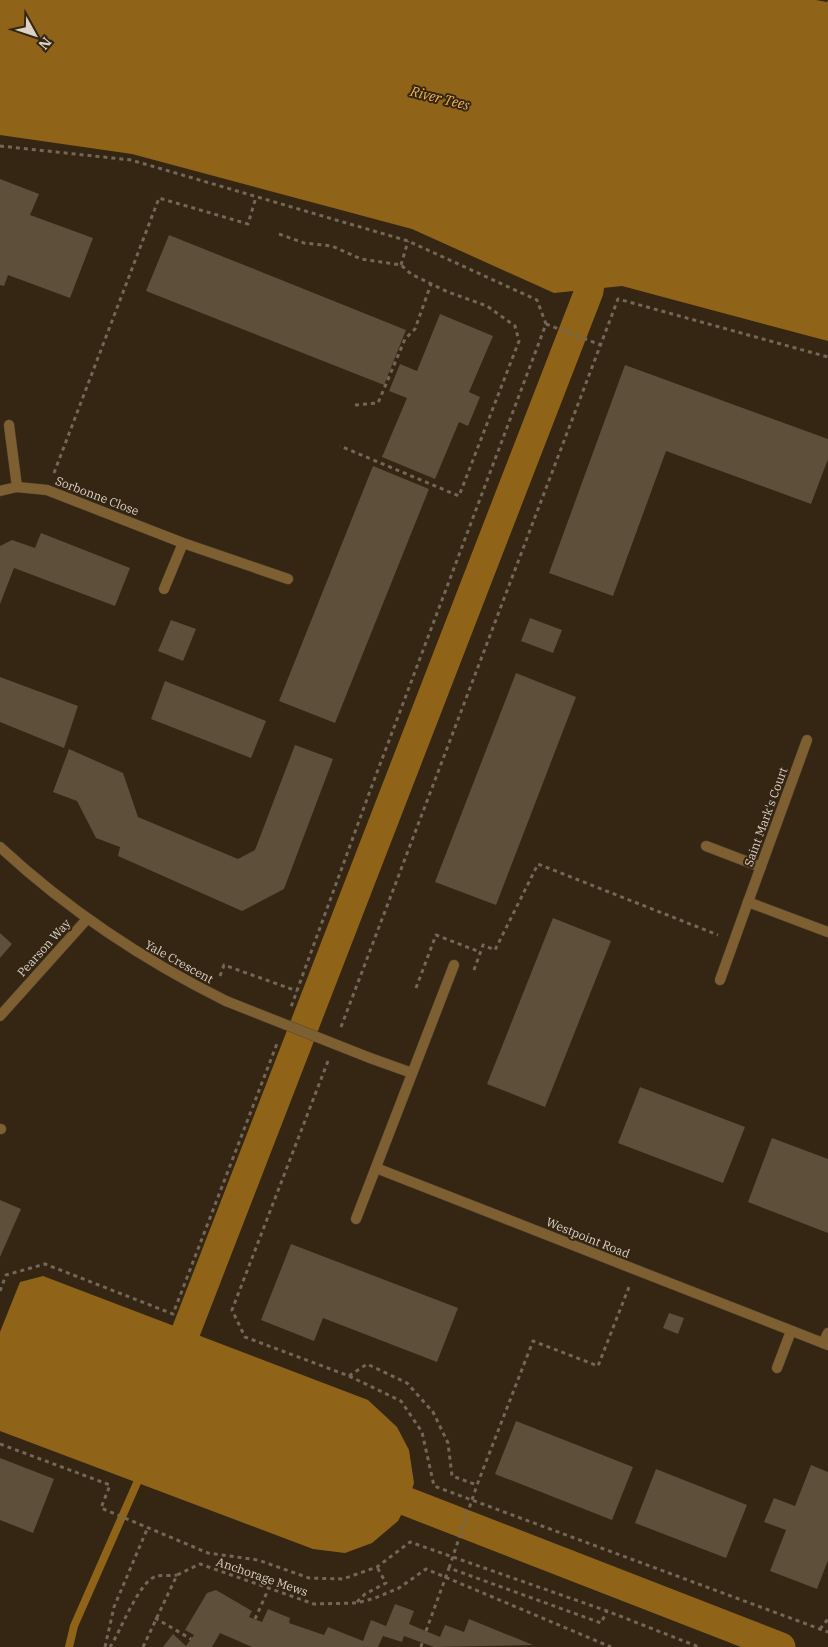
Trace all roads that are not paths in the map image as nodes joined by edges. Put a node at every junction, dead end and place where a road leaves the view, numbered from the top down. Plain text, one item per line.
1 (9, 425) dead end
2 (17, 487) junction
3 (0, 490) edge
4 (183, 543) junction
5 (288, 579) dead end
6 (164, 589) dead end
7 (807, 740) dead end
8 (0, 846) edge
9 (706, 846) dead end
10 (761, 867) junction
11 (748, 902) junction
12 (87, 919) junction
13 (828, 932) edge
14 (454, 965) dead end
15 (720, 980) dead end
16 (0, 1016) edge
17 (412, 1073) junction
18 (376, 1168) junction
19 (356, 1219) dead end
20 (791, 1331) junction
21 (828, 1333) edge
22 (825, 1344) edge
23 (777, 1368) dead end

1 - 2 street
2 - 3 street, Sorbonne Close
2 - 4 street, Sorbonne Close
4 - 5 street, Sorbonne Close
4 - 6 street
7 - 10 street, Saint Mark's Court
8 - 12 street, Yale Crescent
9 - 10 street
10 - 11 street, Saint Mark's Court
11 - 13 street
11 - 15 street, Saint Mark's Court
12 - 16 street, Pearson Way
12 - 17 street, Yale Crescent, bridge
14 - 17 street
17 - 18 street
18 - 19 street
18 - 20 street, Westpoint Road
20 - 22 street, Westpoint Road
20 - 23 street
21 - 22 street

